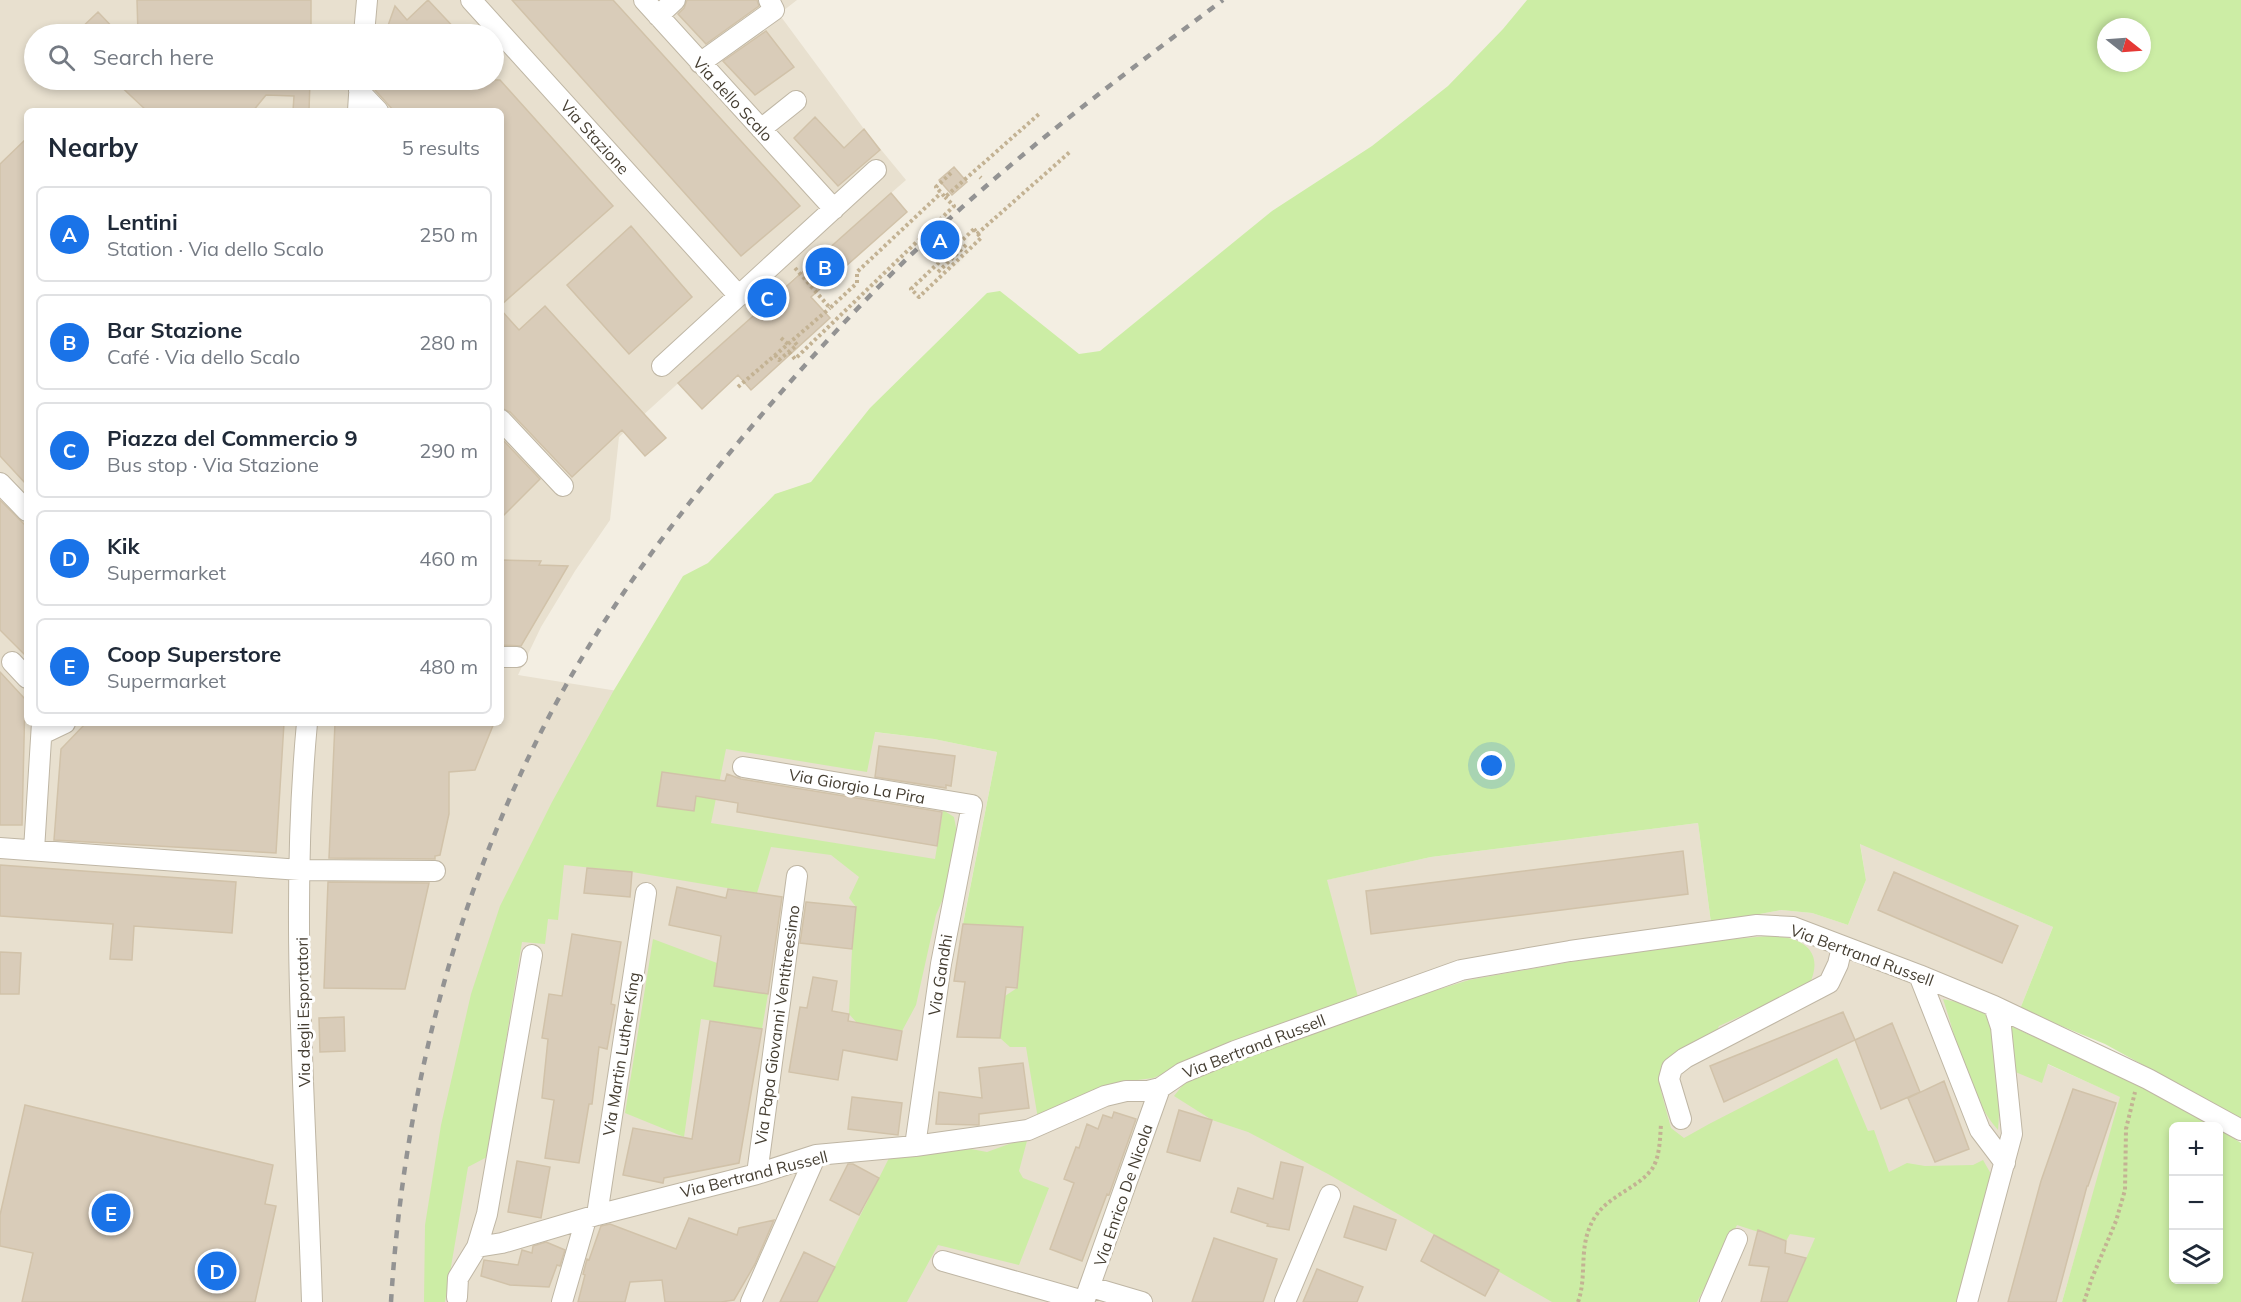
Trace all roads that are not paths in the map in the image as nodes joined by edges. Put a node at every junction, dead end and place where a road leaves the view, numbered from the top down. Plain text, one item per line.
1 (367, 0) edge
2 (471, 0) edge
3 (644, 0) edge
4 (675, 0) edge
5 (769, 0) edge
6 (658, 16) junction
7 (365, 24) edge
8 (493, 24) edge
9 (504, 36) edge
10 (700, 63) junction
11 (360, 90) edge
12 (363, 90) edge
13 (796, 101) dead end
14 (358, 108) edge
15 (376, 108) edge
16 (761, 129) junction
17 (876, 170) dead end
18 (828, 203) junction
19 (739, 296) junction
20 (662, 366) dead end
21 (504, 423) edge
22 (0, 483) edge
23 (563, 486) dead end
24 (24, 508) edge
25 (12, 662) dead end
26 (24, 675) edge
27 (307, 726) edge
28 (42, 728) edge
29 (743, 766) dead end
30 (972, 805) joint
31 (0, 848) edge
32 (34, 850) junction
33 (300, 870) junction
34 (435, 871) dead end
35 (797, 876) dead end
36 (646, 893) dead end
37 (1842, 947) junction
38 (532, 955) dead end
39 (1919, 975) junction
40 (1994, 1006) junction
41 (1160, 1088) junction
42 (1681, 1119) dead end
43 (2241, 1130) edge
44 (915, 1146) junction
45 (816, 1155) junction
46 (2005, 1163) junction
47 (757, 1174) junction
48 (1330, 1195) dead end
49 (591, 1217) junction
50 (1737, 1239) dead end
51 (477, 1247) junction
52 (943, 1261) dead end
53 (457, 1297) dead end
54 (1086, 1297) edge
55 (312, 1302) edge
56 (562, 1302) edge
57 (751, 1302) edge
58 (1142, 1302) edge
59 (1285, 1302) edge
60 (1710, 1302) edge
61 (1967, 1302) edge

1 - 7 street
2 - 8 street, Via Stazione
3 - 6 street, Via dello Scalo
4 - 6 street
5 - 10 street
6 - 10 street, Via dello Scalo
9 - 19 street, Via Stazione
10 - 16 street, Via dello Scalo
11 - 14 street
12 - 15 street
13 - 16 street
16 - 18 street, Via dello Scalo
17 - 18 street
18 - 19 street
19 - 20 street
21 - 23 street
22 - 24 street
25 - 26 street
27 - 33 street, Via degli Esportatori
28 - 32 street
29 - 30 street, Via Giorgio La Pira
30 - 44 street, Via Gandhi
31 - 32 street
32 - 33 street
33 - 34 street
33 - 55 street, Via degli Esportatori
35 - 47 street, Via Papa Giovanni Ventitreesimo
36 - 49 street, Via Martin Luther King
37 - 39 street, Via Bertrand Russell
37 - 41 street, Via Bertrand Russell
37 - 42 street
38 - 51 street
39 - 40 street, Via Bertrand Russell
39 - 46 street
40 - 43 street, Via Bertrand Russell
40 - 46 street
41 - 44 street, Via Bertrand Russell
41 - 54 street, Via Enrico De Nicola
44 - 45 street, Via Bertrand Russell
45 - 47 street, Via Bertrand Russell
45 - 57 street
46 - 61 street
47 - 49 street, Via Bertrand Russell
48 - 59 street
49 - 51 street, Via Bertrand Russell
49 - 56 street, Via Martin Luther King
50 - 60 street
51 - 53 street
52 - 54 street
54 - 58 street

